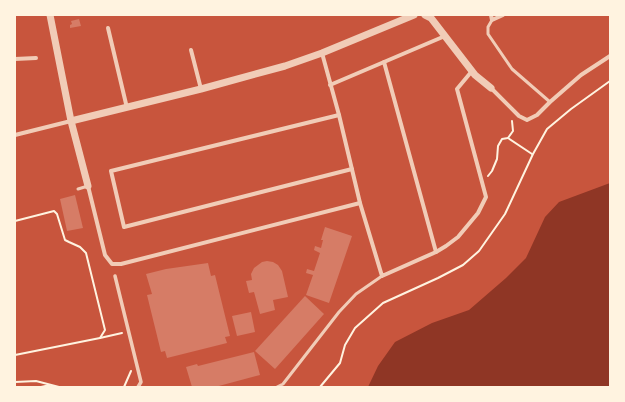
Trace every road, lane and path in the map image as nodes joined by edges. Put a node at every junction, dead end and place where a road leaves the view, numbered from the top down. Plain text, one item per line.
1 (50, 15) edge
2 (414, 15) edge
3 (425, 15) edge
4 (491, 15) edge
5 (503, 15) edge
6 (492, 20) junction
7 (108, 28) dead end
8 (445, 36) junction
9 (190, 50) dead end
10 (322, 53) junction
11 (610, 56) edge
12 (36, 58) dead end
13 (15, 60) edge
14 (384, 62) junction
15 (472, 71) junction
16 (610, 81) edge
17 (330, 85) junction
18 (491, 88) joint
19 (201, 89) junction
20 (550, 102) junction
21 (127, 108) junction
22 (516, 113) junction
23 (339, 115) junction
24 (71, 121) junction
25 (15, 135) edge
26 (508, 138) junction
27 (533, 154) junction
28 (352, 169) junction
29 (482, 180) junction
30 (88, 186) junction
31 (78, 189) dead end
32 (360, 202) junction
33 (15, 221) edge
34 (436, 252) junction
35 (115, 276) dead end
36 (382, 276) junction
37 (128, 332) junction
38 (100, 338) junction
39 (15, 355) edge
40 (135, 360) junction
41 (15, 382) edge
42 (51, 385) junction
43 (41, 387) edge
44 (60, 387) edge
45 (124, 387) edge
46 (138, 387) edge
47 (277, 387) edge
48 (320, 387) edge

1 - 24 street
2 - 10 street
3 - 8 street
4 - 6 street
5 - 6 street
6 - 20 lane
7 - 21 street
8 - 14 street
8 - 15 street
9 - 19 street
10 - 17 street
10 - 19 street
11 - 20 street
12 - 13 street
14 - 17 street
14 - 34 street
15 - 18 street
15 - 29 street
16 - 27 path
17 - 23 street
18 - 22 street
19 - 21 street
20 - 22 street
21 - 24 street
22 - 26 path
23 - 28 street
23 - 28 street
24 - 25 street
24 - 30 street
26 - 27 path
26 - 29 path
27 - 48 path
28 - 32 street
29 - 34 street
30 - 31 lane
30 - 32 street
32 - 36 street
33 - 38 path
34 - 36 street
35 - 37 street
36 - 47 lane
37 - 38 path
37 - 40 street
38 - 39 path
40 - 45 path
40 - 46 street
41 - 42 path
42 - 43 path
42 - 44 path

